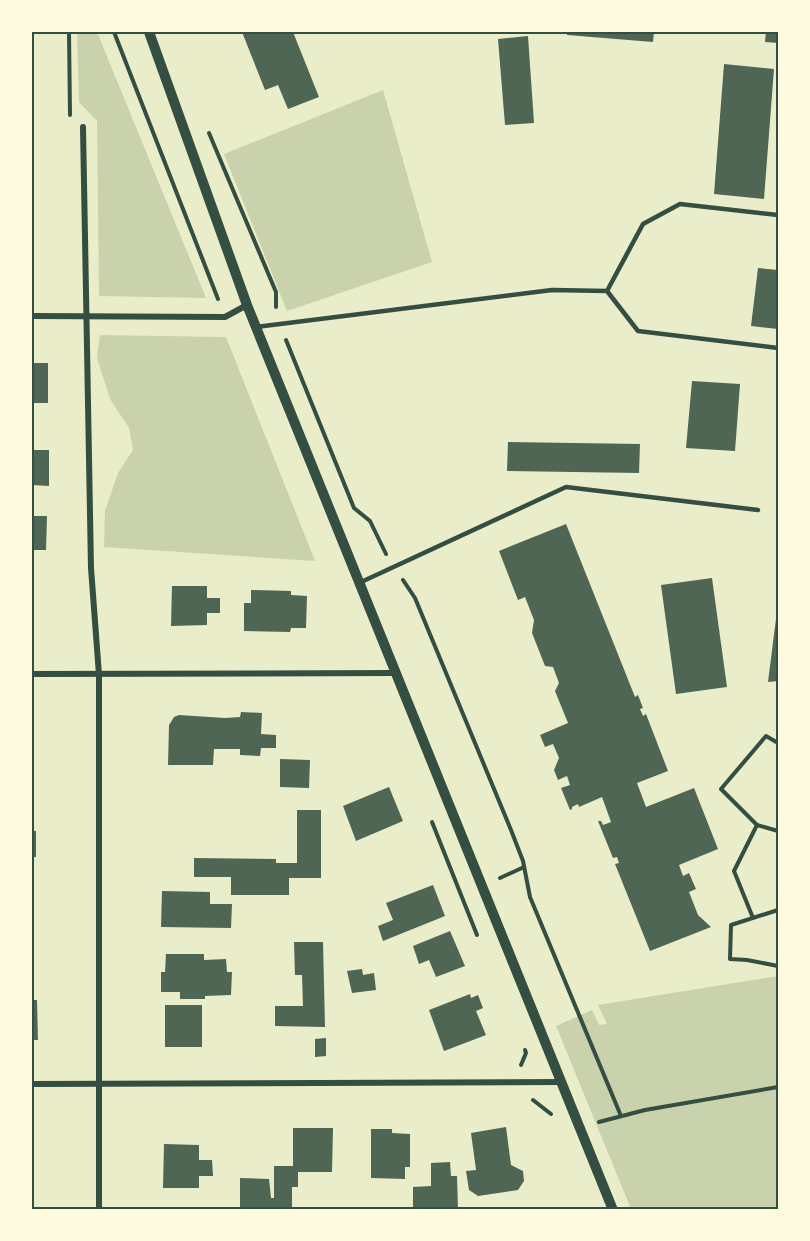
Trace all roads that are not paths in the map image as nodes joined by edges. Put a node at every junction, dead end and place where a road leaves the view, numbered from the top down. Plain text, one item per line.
1 (149, 32) edge
2 (83, 127) road end
3 (778, 215) edge
4 (607, 291) junction
5 (247, 305) junction
6 (32, 316) edge
7 (85, 317) junction
8 (256, 327) junction
9 (778, 348) edge
10 (758, 510) dead end
11 (359, 583) junction
12 (395, 673) junction
13 (32, 674) edge
14 (99, 675) junction
15 (561, 1082) junction
16 (32, 1084) edge
17 (100, 1085) junction
18 (99, 1209) edge
19 (613, 1209) edge

1 - 5 street
2 - 7 street
3 - 4 lane
4 - 8 lane
4 - 9 lane
5 - 7 street
5 - 8 street
6 - 7 street
7 - 14 street
8 - 11 street
10 - 11 lane
11 - 12 street
12 - 14 street
12 - 15 street
13 - 14 street
14 - 17 street
15 - 17 street
15 - 19 street
16 - 17 street
17 - 18 street

